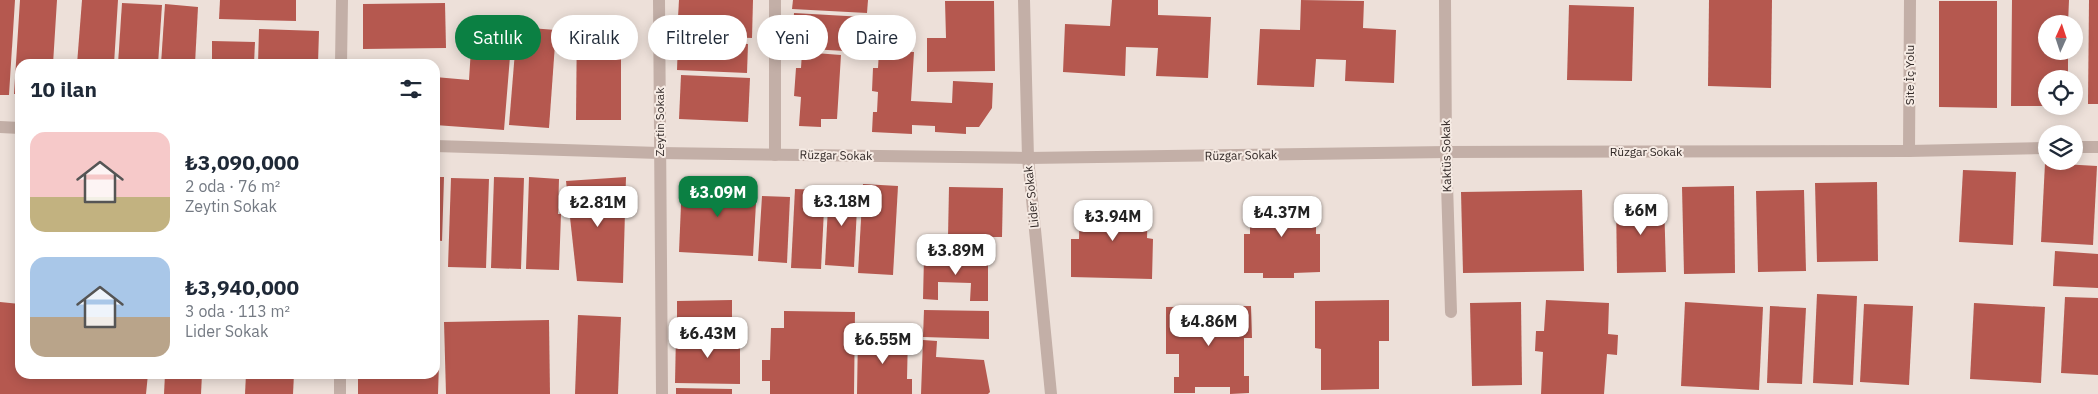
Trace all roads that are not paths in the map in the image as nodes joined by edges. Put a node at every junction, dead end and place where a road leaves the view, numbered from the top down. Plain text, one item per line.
1 (342, 0) edge
2 (659, 0) edge
3 (775, 0) edge
4 (1024, 0) edge
5 (1445, 0) edge
6 (1910, 0) edge
7 (341, 59) edge
8 (0, 127) edge
9 (15, 128) edge
10 (440, 146) edge
11 (2083, 147) edge
12 (2098, 147) edge
13 (2038, 148) edge
14 (1908, 151) junction
15 (1446, 152) junction
16 (659, 153) junction
17 (774, 155) junction
18 (1028, 158) junction
19 (1451, 312) dead end
20 (340, 379) edge
21 (340, 394) edge
22 (662, 394) edge
23 (1050, 394) edge

1 - 7 street
2 - 16 street, Zeytin Sokak
3 - 17 street
4 - 18 street, Lider Sokak
5 - 15 street, Kaktüs Sokak
6 - 14 street, Site İç Yolu
8 - 9 street
10 - 16 street, Rüzgar Sokak
11 - 12 street
13 - 14 street, Rüzgar Sokak
14 - 15 street, Rüzgar Sokak
15 - 18 street, Rüzgar Sokak
15 - 19 street, Kaktüs Sokak
16 - 17 street, Rüzgar Sokak
16 - 22 street, Zeytin Sokak
17 - 18 street, Rüzgar Sokak
18 - 23 street, Lider Sokak
20 - 21 street

